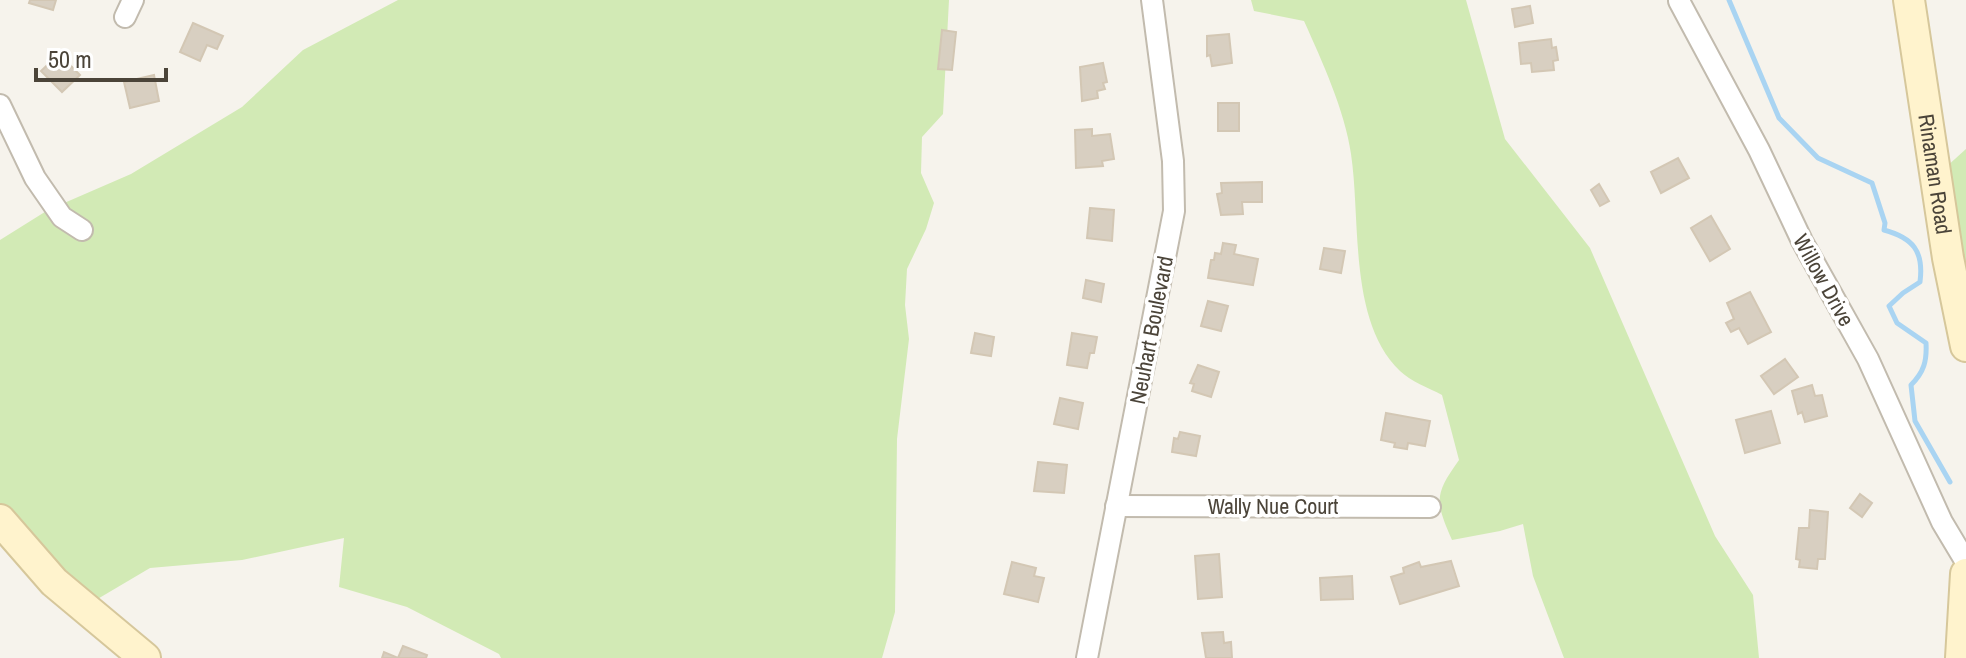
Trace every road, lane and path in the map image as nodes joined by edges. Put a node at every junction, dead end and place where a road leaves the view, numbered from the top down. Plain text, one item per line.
1 (1152, 0) edge
2 (1909, 0) edge
3 (1679, 1) edge
4 (0, 105) edge
5 (82, 230) dead end
6 (1966, 346) edge
7 (1116, 506) junction
8 (1430, 507) dead end
9 (0, 520) edge
10 (1966, 562) edge
11 (1966, 574) edge
12 (145, 658) edge
13 (1087, 658) edge
14 (1961, 658) edge

1 - 7 street, Neuhart Boulevard
2 - 6 street, Rinaman Road
3 - 10 street, Willow Drive
4 - 5 street
7 - 8 street, Wally Nue Court
7 - 13 street, Neuhart Boulevard
9 - 12 street
11 - 14 street

